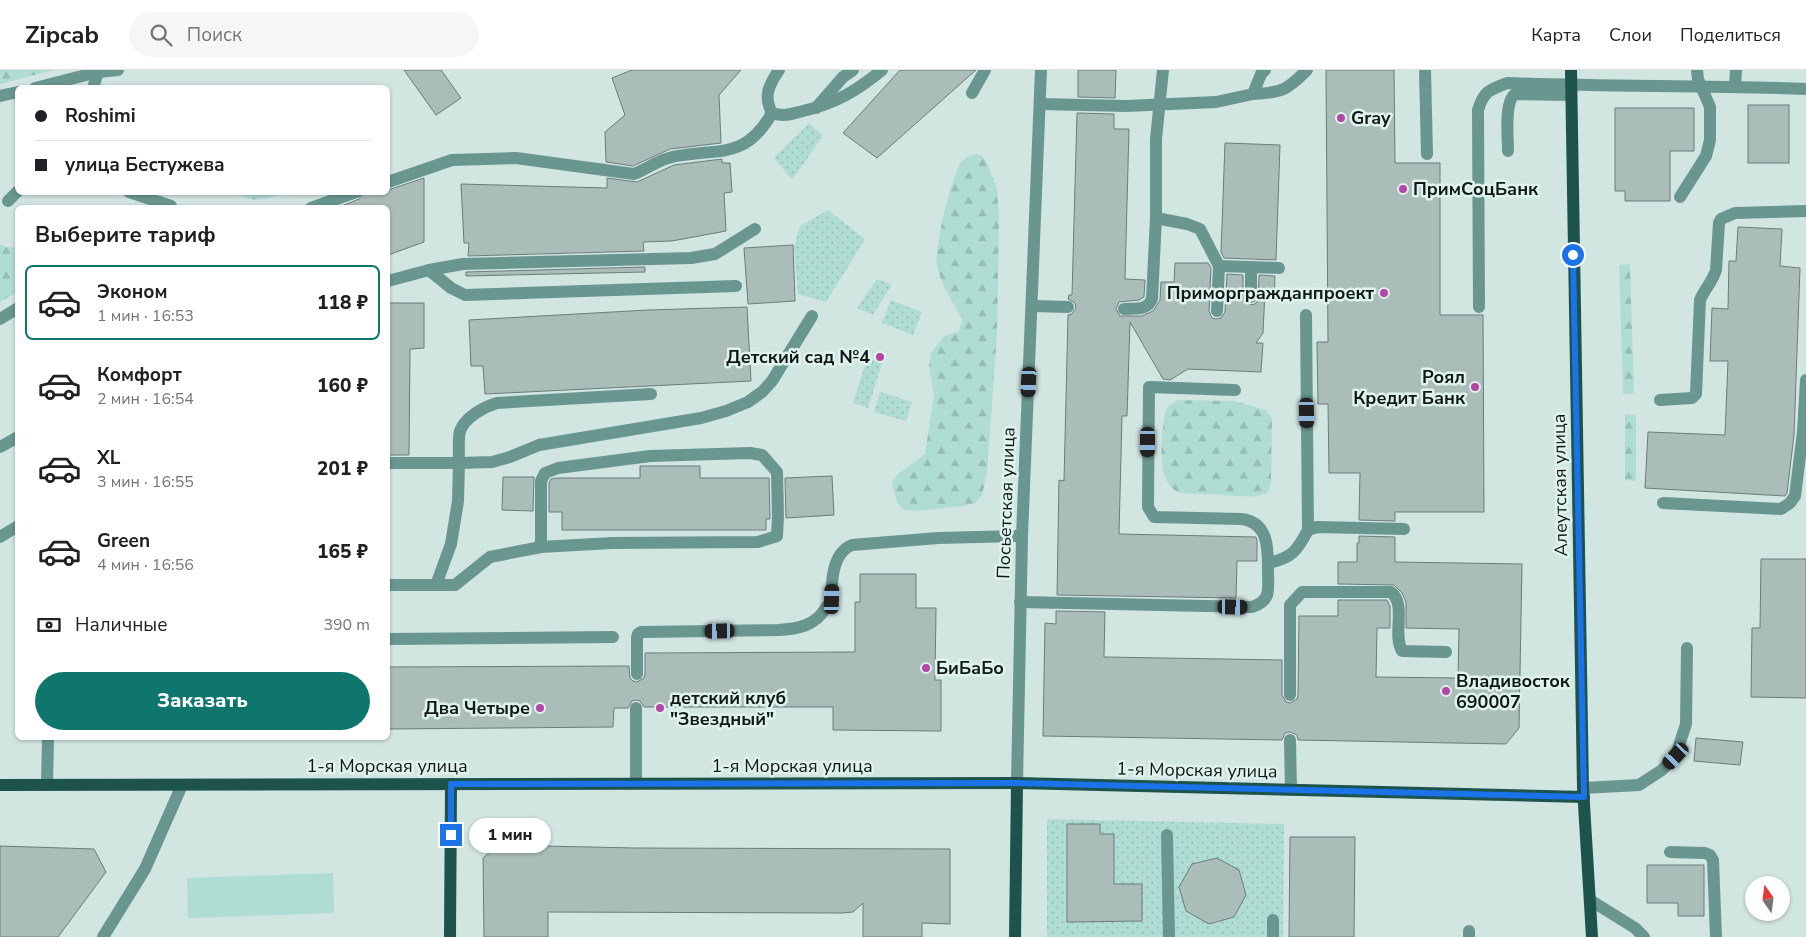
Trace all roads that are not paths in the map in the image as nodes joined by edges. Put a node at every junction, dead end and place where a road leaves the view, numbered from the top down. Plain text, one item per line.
1 (118, 70) edge
2 (779, 70) edge
3 (854, 70) edge
4 (882, 70) edge
5 (985, 70) edge
6 (1042, 70) edge
7 (1163, 70) edge
8 (1265, 70) edge
9 (1307, 70) edge
10 (1425, 70) edge
11 (1571, 70) edge
12 (1698, 70) edge
13 (1736, 70) edge
14 (98, 72) junction
15 (47, 85) edge
16 (94, 85) edge
17 (1735, 86) junction
18 (1702, 88) junction
19 (1806, 89) edge
20 (1570, 90) junction
21 (15, 93) edge
22 (972, 94) dead end
23 (1254, 94) junction
24 (0, 96) edge
25 (1160, 103) junction
26 (1040, 104) junction
27 (816, 108) junction
28 (772, 112) junction
29 (1508, 151) dead end
30 (1427, 154) dead end
31 (390, 181) edge
32 (15, 194) edge
33 (138, 195) edge
34 (347, 195) edge
35 (1680, 197) dead end
36 (8, 201) dead end
37 (168, 205) edge
38 (319, 205) edge
39 (1806, 211) edge
40 (1156, 218) junction
41 (755, 229) dead end
42 (1219, 266) junction
43 (1251, 268) junction
44 (1279, 268) dead end
45 (429, 270) junction
46 (390, 280) edge
47 (736, 286) dead end
48 (1251, 297) dead end
49 (1033, 306) junction
50 (1479, 306) dead end
51 (1068, 307) dead end
52 (1124, 308) dead end
53 (15, 310) edge
54 (1217, 311) dead end
55 (1306, 315) dead end
56 (812, 316) dead end
57 (0, 319) edge
58 (1806, 380) edge
59 (1235, 390) dead end
60 (651, 394) dead end
61 (1660, 400) dead end
62 (15, 439) edge
63 (0, 447) edge
64 (459, 463) junction
65 (390, 464) edge
66 (1663, 503) dead end
67 (15, 528) edge
68 (1404, 529) dead end
69 (1308, 530) junction
70 (1022, 536) junction
71 (0, 537) edge
72 (542, 547) junction
73 (1268, 564) junction
74 (390, 585) edge
75 (436, 585) junction
76 (1020, 602) junction
77 (612, 638) dead end
78 (390, 639) edge
79 (1688, 648) dead end
80 (1446, 652) dead end
81 (637, 674) dead end
82 (1290, 695) dead end
83 (636, 708) dead end
84 (48, 740) edge
85 (1290, 740) dead end
86 (636, 783) junction
87 (1016, 783) junction
88 (46, 784) junction
89 (182, 784) junction
90 (451, 784) junction
91 (0, 785) edge
92 (1291, 790) junction
93 (1584, 792) junction
94 (1167, 835) dead end
95 (1670, 852) dead end
96 (1590, 900) junction
97 (1273, 920) dead end
98 (1638, 934) edge
99 (103, 937) edge
100 (450, 937) edge
101 (1015, 937) edge
102 (1169, 937) edge
103 (1273, 937) edge
104 (1592, 937) edge
105 (1716, 937) edge

1 - 14 street
2 - 28 street
3 - 27 street
4 - 27 street
5 - 22 street
6 - 26 street, Посьетская улица
7 - 25 street
8 - 23 street
9 - 23 street
10 - 30 street
11 - 20 main road, Алеутская улица
12 - 18 street
13 - 17 street
14 - 15 street
14 - 16 street
17 - 18 street
17 - 19 street
18 - 20 street
18 - 35 street
20 - 29 street
20 - 50 street
20 - 93 main road, Алеутская улица
21 - 24 street
23 - 25 street
25 - 26 street
25 - 40 street
26 - 49 street, Посьетская улица
27 - 28 street
28 - 31 street
32 - 36 street
33 - 37 street
34 - 38 street
39 - 61 street
40 - 42 street
40 - 52 street
41 - 45 street
42 - 43 street
42 - 54 street
43 - 44 street
43 - 48 street
45 - 46 street
45 - 47 street
49 - 51 street
49 - 70 street, Посьетская улица
53 - 57 street
55 - 69 street
56 - 64 street
58 - 66 street
59 - 73 street
60 - 64 street
62 - 63 street
64 - 65 street
64 - 75 street
67 - 71 street
68 - 69 street
69 - 73 street
70 - 76 street, Посьетская улица
70 - 81 street
72 - 72 street
72 - 75 street
73 - 76 street
74 - 75 street
76 - 87 street, Посьетская улица
77 - 78 street
79 - 93 street
80 - 82 street
83 - 86 street
84 - 88 street
85 - 92 street
86 - 87 main road, 1-я Морская улица
86 - 90 main road, 1-я Морская улица
87 - 92 main road, 1-я Морская улица
87 - 101 main road, Посьетская улица
88 - 89 main road, 1-я Морская улица
88 - 91 main road, 1-я Морская улица
89 - 90 main road, 1-я Морская улица
89 - 99 street
90 - 100 main road
92 - 93 main road, 1-я Морская улица
93 - 96 main road, Алеутская улица
94 - 102 street
95 - 105 street
96 - 98 street
96 - 104 main road, Алеутская улица
97 - 103 street

